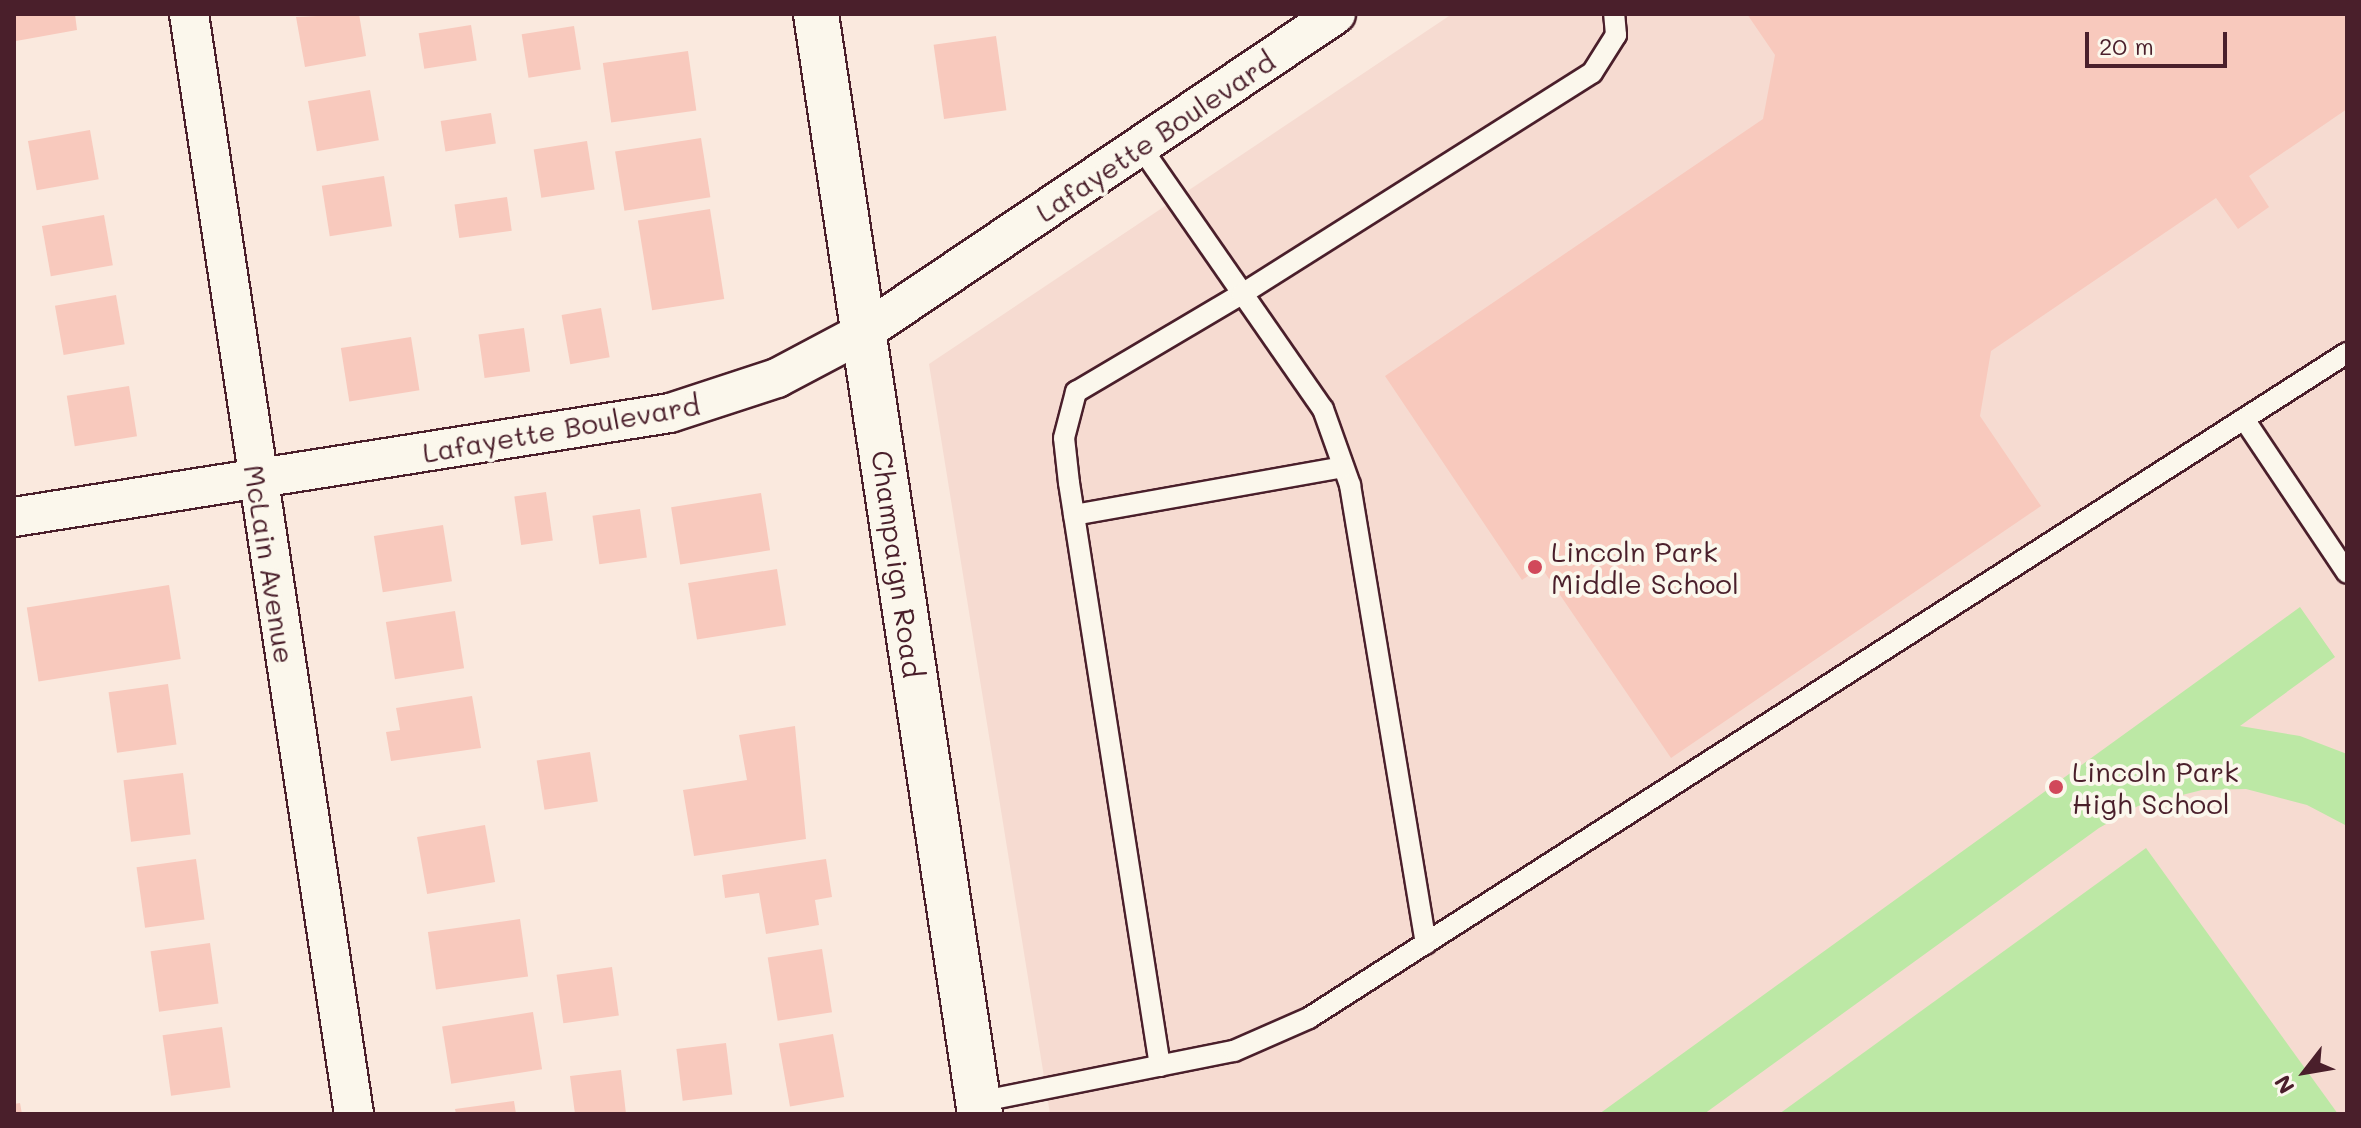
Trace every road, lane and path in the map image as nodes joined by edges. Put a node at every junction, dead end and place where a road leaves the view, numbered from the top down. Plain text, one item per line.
1 (189, 14) edge
2 (816, 14) edge
3 (1336, 14) edge
4 (1614, 14) edge
5 (1140, 146) junction
6 (1242, 294) junction
7 (864, 332) junction
8 (2347, 353) edge
9 (2244, 419) junction
10 (1343, 467) junction
11 (257, 478) junction
12 (1074, 515) junction
13 (14, 517) edge
14 (2347, 573) edge
15 (1426, 944) junction
16 (1160, 1066) junction
17 (979, 1108) edge
18 (354, 1114) edge

1 - 11 street, McLain Avenue
2 - 7 street, Champaign Road
3 - 5 street, Lafayette Boulevard
4 - 6 lane
5 - 6 lane
5 - 7 street, Lafayette Boulevard
6 - 10 lane
6 - 12 lane
7 - 11 street, Lafayette Boulevard
7 - 17 street, Champaign Road
8 - 9 lane
9 - 14 lane
9 - 15 lane
10 - 12 lane
10 - 15 lane
11 - 13 street, Lafayette Boulevard
11 - 18 street, McLain Avenue
12 - 16 lane
15 - 16 lane
16 - 17 lane

